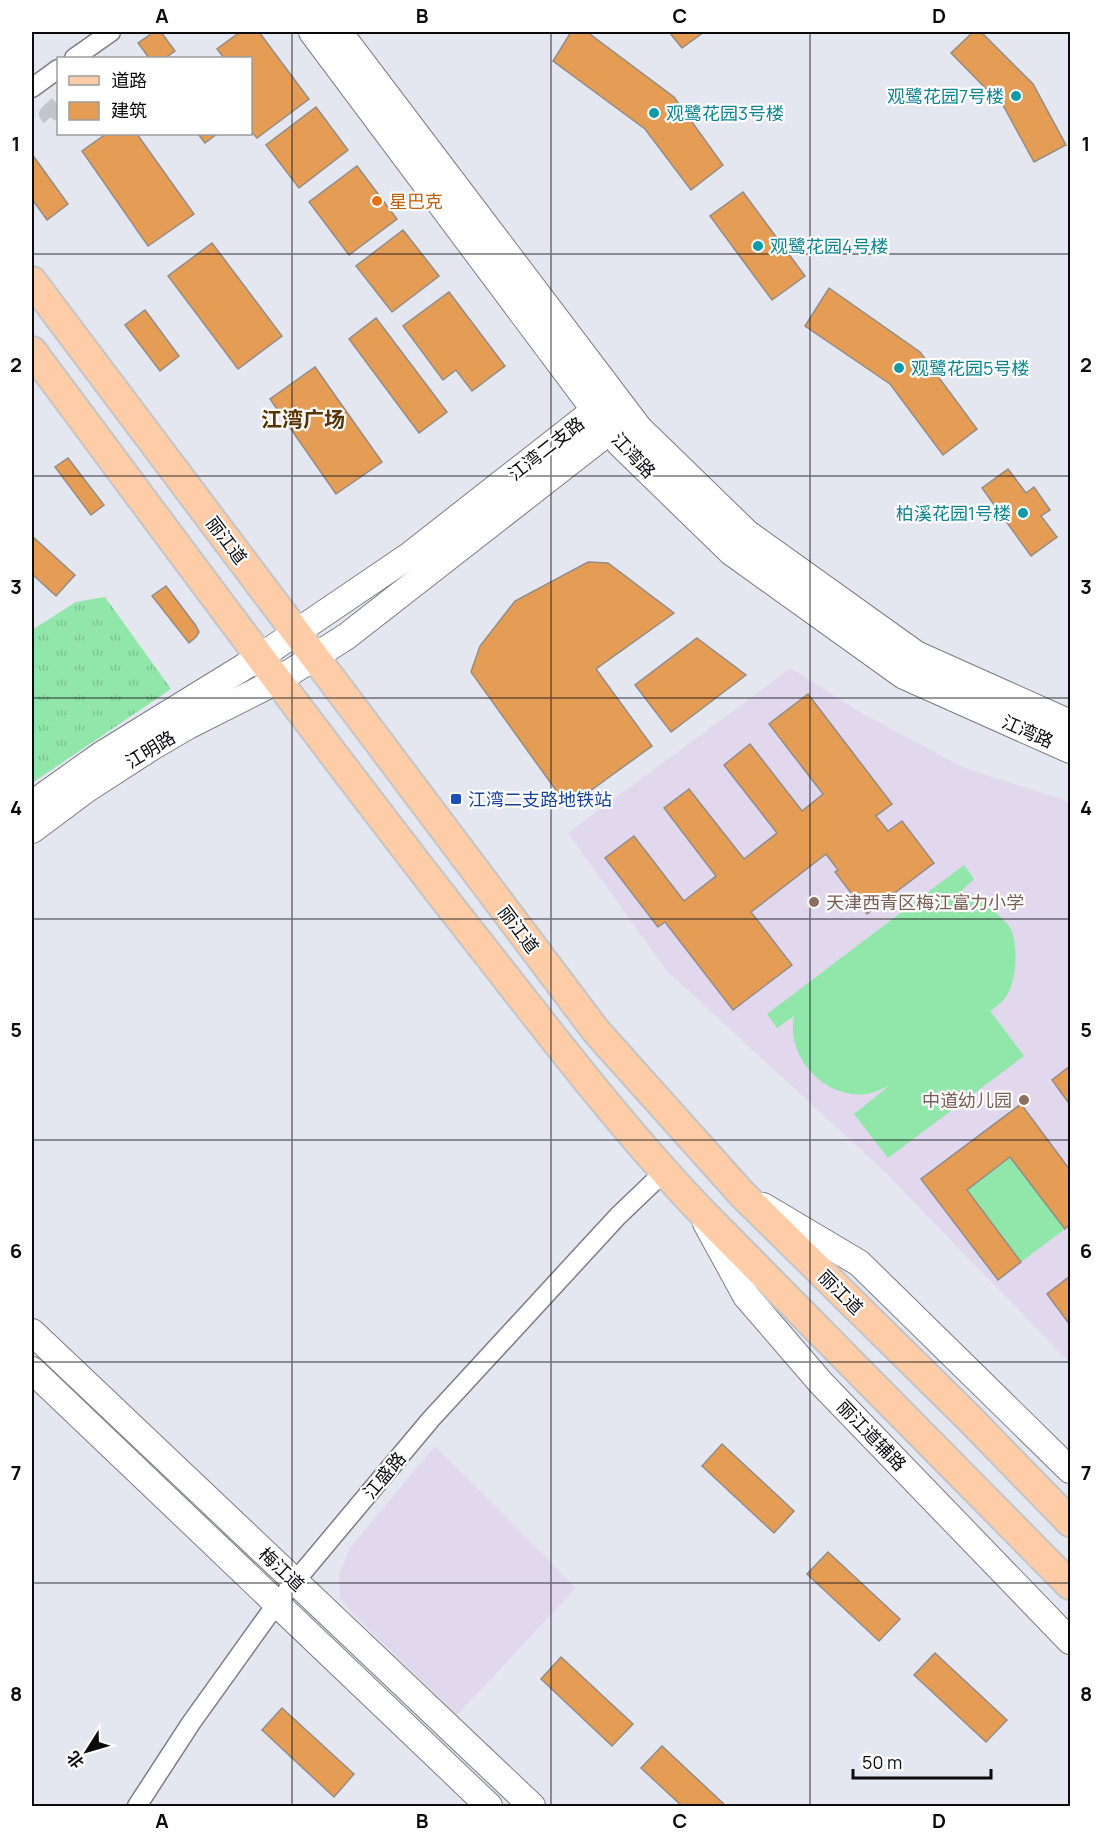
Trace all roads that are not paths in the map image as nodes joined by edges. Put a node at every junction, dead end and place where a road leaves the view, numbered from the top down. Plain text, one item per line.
1 (111, 32) edge
2 (312, 32) edge
3 (339, 32) edge
4 (98, 52) edge
5 (78, 57) edge
6 (57, 70) edge
7 (32, 88) edge
8 (32, 281) edge
9 (32, 351) edge
10 (622, 405) junction
11 (595, 410) junction
12 (611, 430) junction
13 (297, 632) junction
14 (260, 657) junction
15 (315, 657) junction
16 (277, 681) junction
17 (1071, 723) edge
18 (1071, 750) edge
19 (32, 804) edge
20 (32, 830) edge
21 (664, 1172) junction
22 (742, 1194) junction
23 (699, 1209) junction
24 (32, 1332) edge
25 (32, 1371) edge
26 (1071, 1470) edge
27 (1071, 1522) edge
28 (295, 1581) junction
29 (1071, 1585) edge
30 (277, 1603) junction
31 (1071, 1641) edge
32 (137, 1806) edge
33 (489, 1806) edge
34 (531, 1806) edge

1 - 4 street
2 - 11 street, 江湾路
3 - 10 street, 江湾路
4 - 5 street
6 - 7 street
8 - 13 main road, 丽江道
9 - 14 main road
10 - 11 street, 江湾二支路
10 - 12 street, 江湾二支路
10 - 17 street, 江湾路
11 - 12 street, 江湾路
11 - 13 street, 江湾二支路
12 - 15 street, 江湾二支路
12 - 18 street, 江湾路
13 - 14 street, 江湾二支路
13 - 15 main road, 丽江道
14 - 16 main road
14 - 19 street, 江明路
15 - 16 street, 江湾二支路
15 - 22 main road, 丽江道
16 - 20 street, 江明路
16 - 21 main road
21 - 23 main road
21 - 28 street, 江盛路
22 - 26 street
22 - 27 main road, 丽江道
23 - 29 main road
23 - 31 street, 丽江道辅路
24 - 28 street, 梅江道
25 - 30 street, 梅江道
28 - 30 street, 江盛路
28 - 34 street, 梅江道
30 - 32 street, 江盛路
30 - 33 street, 梅江道

